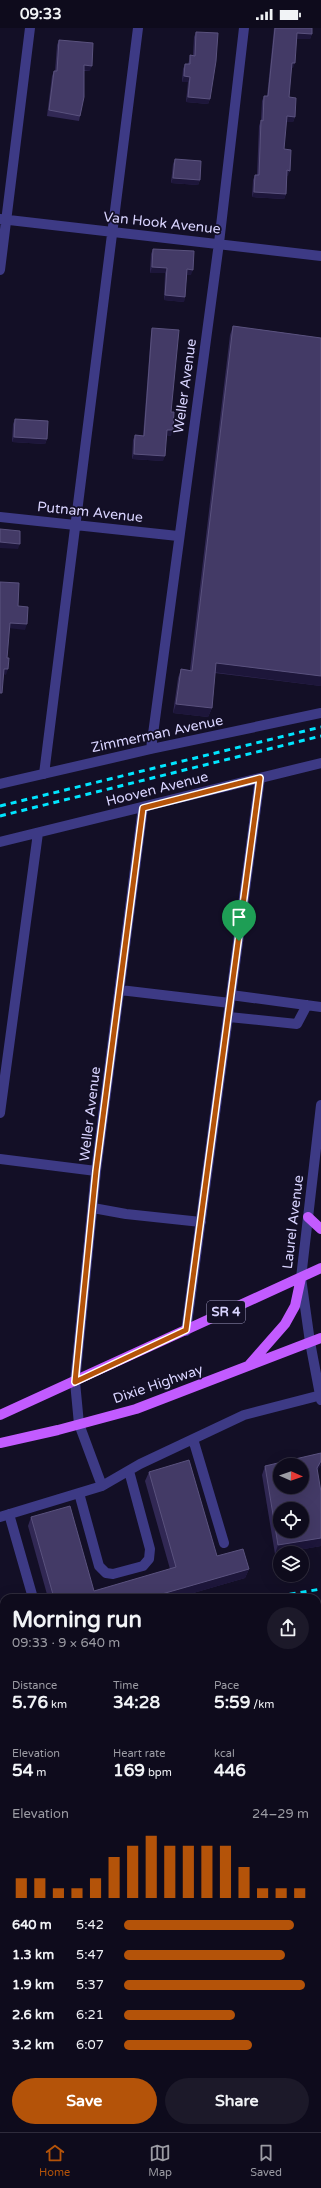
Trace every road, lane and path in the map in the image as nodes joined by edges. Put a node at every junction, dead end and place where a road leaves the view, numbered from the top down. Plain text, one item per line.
1 (30, 28) edge
2 (138, 28) edge
3 (244, 28) edge
4 (3, 219) edge
5 (112, 231) junction
6 (219, 243) junction
7 (321, 256) edge
8 (0, 270) edge
9 (0, 517) edge
10 (75, 525) junction
11 (178, 536) junction
12 (321, 713) edge
13 (151, 749) junction
14 (321, 763) edge
15 (44, 774) junction
16 (260, 778) junction
17 (0, 784) edge
18 (143, 808) junction
19 (38, 833) junction
20 (0, 842) edge
21 (120, 990) junction
22 (231, 999) junction
23 (307, 1005) junction
24 (321, 1007) edge
25 (228, 1017) junction
26 (321, 1105) edge
27 (0, 1112) edge
28 (320, 1126) edge
29 (0, 1159) edge
30 (96, 1171) junction
31 (316, 1185) edge
32 (92, 1208) junction
33 (308, 1217) junction
34 (201, 1222) junction
35 (321, 1229) edge
36 (321, 1268) edge
37 (301, 1278) junction
38 (186, 1330) junction
39 (321, 1338) edge
40 (310, 1342) junction
41 (247, 1367) junction
42 (318, 1367) edge
43 (75, 1382) junction
44 (321, 1397) edge
45 (0, 1415) edge
46 (79, 1424) junction
47 (194, 1439) junction
48 (0, 1443) edge
49 (129, 1471) junction
50 (102, 1486) junction
51 (79, 1493) junction
52 (5, 1515) edge
53 (224, 1543) dead end
54 (32, 1594) edge

1 - 4 street
2 - 5 street
3 - 6 street, Weller Avenue
4 - 5 street, Van Hook Avenue
4 - 8 street
5 - 6 street, Van Hook Avenue
5 - 10 street
6 - 7 street, Van Hook Avenue
6 - 11 street, Weller Avenue
9 - 10 street, Putnam Avenue
10 - 11 street, Putnam Avenue
10 - 15 street
11 - 13 street, Weller Avenue
12 - 13 street, Zimmerman Avenue
13 - 15 street, Zimmerman Avenue
14 - 16 street, Hooven Avenue
15 - 17 street, Zimmerman Avenue
16 - 18 street, Hooven Avenue
16 - 22 street
18 - 19 street, Hooven Avenue
18 - 21 street, Weller Avenue
19 - 20 street, Hooven Avenue
19 - 27 street
21 - 22 street
21 - 30 street, Weller Avenue
22 - 23 street
22 - 25 street
23 - 24 street
23 - 25 street
25 - 34 street
26 - 28 street, Laurel Avenue
28 - 31 street, Laurel Avenue
29 - 30 street
30 - 32 street, Weller Avenue
31 - 33 street, Laurel Avenue
32 - 34 street
32 - 43 street, Weller Avenue
33 - 35 main road
33 - 37 street, Laurel Avenue
34 - 38 street
36 - 37 main road, SR 4
37 - 38 main road, SR 4
37 - 40 street, Laurel Avenue
37 - 41 main road
38 - 43 main road, SR 4
39 - 40 main road, Dixie Highway
40 - 41 main road, Dixie Highway
40 - 42 street, Laurel Avenue
41 - 46 main road, Dixie Highway
42 - 44 street, Laurel Avenue
43 - 45 main road, SR 4
43 - 46 street, Weller Avenue
44 - 47 street
46 - 48 main road, Dixie Highway
46 - 50 street, Weller Avenue
47 - 49 street
47 - 53 street
49 - 50 street
49 - 51 street
50 - 51 street
51 - 52 street
52 - 54 street

